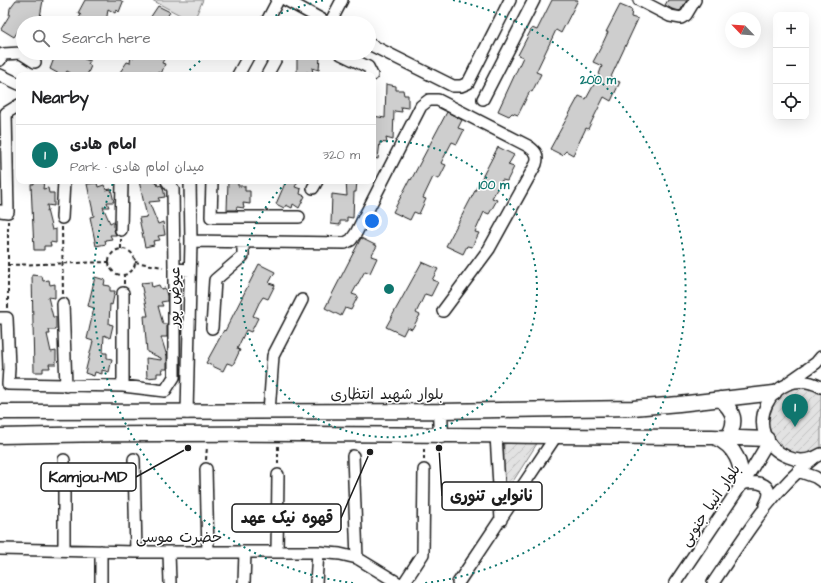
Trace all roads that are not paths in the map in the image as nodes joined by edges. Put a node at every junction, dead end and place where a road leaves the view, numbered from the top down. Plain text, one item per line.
1 (278, 0) edge
2 (286, 0) edge
3 (342, 0) edge
4 (510, 0) edge
5 (534, 0) edge
6 (639, 0) edge
7 (695, 0) edge
8 (270, 16) edge
9 (316, 16) edge
10 (333, 16) edge
11 (376, 48) edge
12 (16, 53) edge
13 (0, 60) edge
14 (32, 60) edge
15 (246, 60) edge
16 (275, 60) edge
17 (354, 60) edge
18 (35, 62) dead end
19 (240, 72) edge
20 (269, 72) edge
21 (370, 72) edge
22 (0, 75) edge
23 (16, 83) edge
24 (483, 99) dead end
25 (16, 107) edge
26 (3, 130) edge
27 (64, 184) edge
28 (122, 184) edge
29 (169, 184) edge
30 (190, 184) edge
31 (212, 184) edge
32 (4, 211) edge
33 (299, 217) dead end
34 (62, 218) road end
35 (122, 230) dead end
36 (191, 241) junction
37 (243, 242) junction
38 (174, 269) junction
39 (190, 270) junction
40 (123, 293) dead end
41 (302, 300) dead end
42 (63, 304) road end
43 (443, 311) dead end
44 (4, 318) edge
45 (212, 328) dead end
46 (821, 357) edge
47 (66, 386) junction
48 (122, 386) junction
49 (821, 387) edge
50 (779, 389) junction
51 (720, 399) junction
52 (0, 412) edge
53 (269, 412) junction
54 (440, 412) junction
55 (187, 413) junction
56 (496, 435) junction
57 (0, 436) edge
58 (441, 436) junction
59 (556, 436) junction
60 (712, 437) junction
61 (727, 438) junction
62 (767, 441) junction
63 (353, 456) dead end
64 (818, 456) edge
65 (134, 459) dead end
66 (64, 460) dead end
67 (206, 469) road end
68 (424, 470) road end
69 (798, 471) junction
70 (278, 475) road end
71 (821, 481) edge
72 (741, 484) junction
73 (762, 511) junction
74 (501, 520) junction
75 (0, 549) edge
76 (64, 550) junction
77 (100, 551) junction
78 (136, 552) junction
79 (169, 552) junction
80 (245, 552) junction
81 (277, 552) junction
82 (318, 552) junction
83 (208, 553) junction
84 (357, 558) junction
85 (101, 583) edge
86 (170, 583) edge
87 (244, 583) edge
88 (316, 583) edge
89 (398, 583) edge
90 (404, 583) edge
91 (458, 583) edge
92 (675, 583) edge
93 (713, 583) edge

1 - 8 street
2 - 9 street
3 - 10 street
4 - 11 street
5 - 24 street
6 - 7 street
12 - 13 street
14 - 18 street
15 - 19 street
16 - 20 street
17 - 21 street
22 - 23 street
25 - 26 street
26 - 32 street
27 - 34 street
28 - 35 street
29 - 38 street
30 - 36 street, عیوض پور
31 - 33 street
36 - 37 street
36 - 39 street, عیوض پور
37 - 43 street
37 - 45 street
38 - 39 street
38 - 48 street
39 - 55 street, عیوض پور
40 - 48 street
41 - 53 street
42 - 47 street
44 - 47 street
46 - 50 street
47 - 48 street
49 - 50 street
50 - 51 main road, بلوار شهید انتظاری
50 - 62 street
51 - 54 main road, بلوار شهید انتظاری
51 - 61 main road
52 - 55 main road, بلوار شهید انتظاری
53 - 54 main road, بلوار شهید انتظاری
53 - 55 main road, بلوار شهید انتظاری
54 - 58 main road
56 - 58 main road
56 - 59 main road
56 - 74 street
57 - 58 main road
59 - 60 main road
59 - 74 street
60 - 61 main road
60 - 72 main road
61 - 62 main road
62 - 64 street
62 - 72 street, بلوار انبیا جنوبی
63 - 84 street
64 - 69 street
65 - 78 street
66 - 76 street
67 - 83 street
68 - 90 street
69 - 71 street
69 - 73 street
70 - 81 street
72 - 73 street
72 - 92 street, بلوار انبیا جنوبی
73 - 93 street
74 - 91 street
75 - 76 street, حضرت موسی
76 - 77 street, حضرت موسی
77 - 78 street, حضرت موسی
77 - 85 street
78 - 79 street, حضرت موسی
79 - 83 street, حضرت موسی
79 - 86 street
80 - 81 street, حضرت موسی
80 - 83 street, حضرت موسی
80 - 87 street
81 - 82 street, حضرت موسی
82 - 84 street, حضرت موسی
82 - 88 street
84 - 89 street, حضرت موسی

